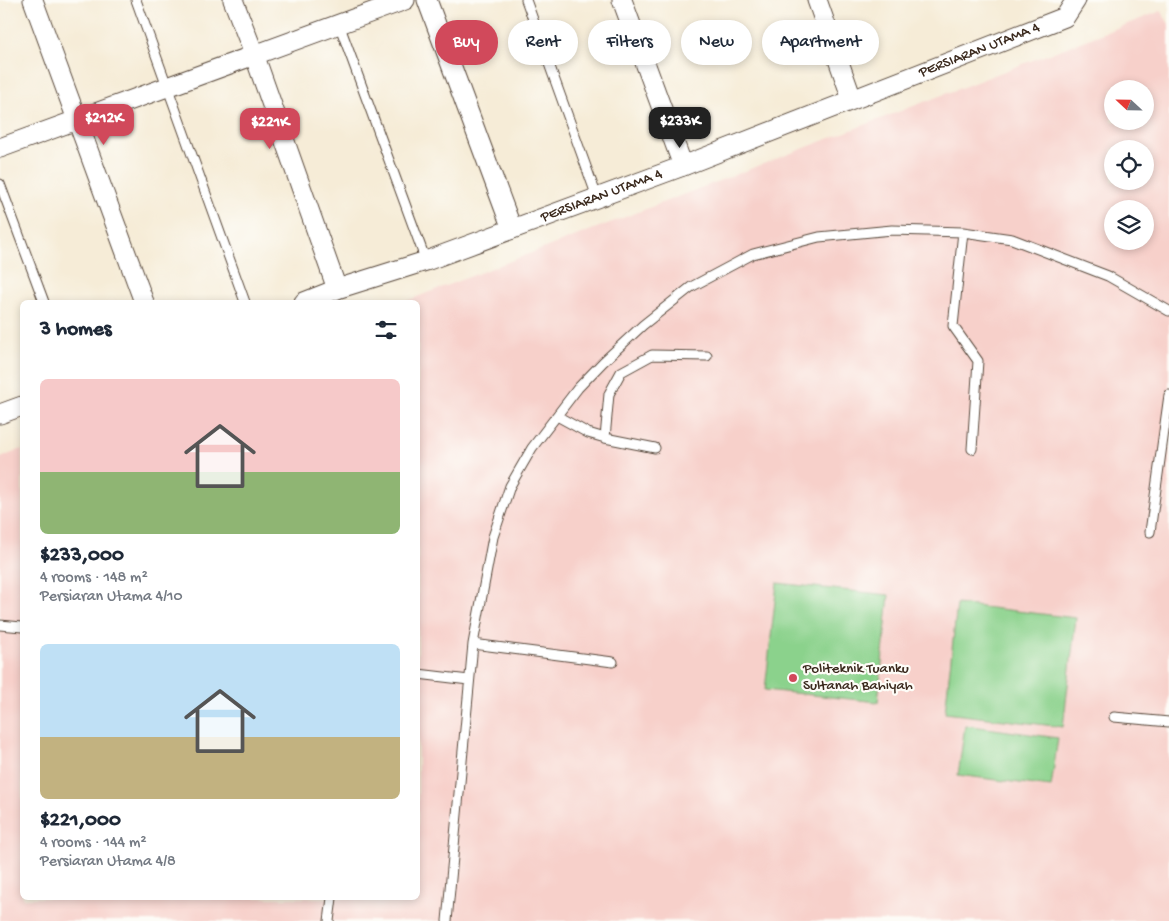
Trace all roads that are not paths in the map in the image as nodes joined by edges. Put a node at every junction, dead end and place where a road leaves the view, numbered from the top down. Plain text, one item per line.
1 (33, 0) edge
2 (136, 0) edge
3 (233, 0) edge
4 (406, 0) edge
5 (427, 0) edge
6 (526, 0) edge
7 (622, 0) edge
8 (817, 0) edge
9 (1076, 0) edge
10 (339, 24) junction
11 (254, 54) junction
12 (167, 85) junction
13 (852, 99) junction
14 (76, 119) junction
15 (0, 148) edge
16 (683, 166) junction
17 (0, 184) edge
18 (597, 197) junction
19 (512, 229) junction
20 (963, 232) junction
21 (426, 261) junction
22 (337, 289) junction
23 (43, 300) edge
24 (143, 300) edge
25 (243, 300) edge
26 (309, 300) edge
27 (1169, 311) edge
28 (707, 356) dead end
29 (1169, 395) edge
30 (20, 407) edge
31 (0, 414) edge
32 (557, 416) junction
33 (604, 438) junction
34 (655, 448) dead end
35 (972, 449) dead end
36 (1150, 532) dead end
37 (0, 625) edge
38 (20, 628) edge
39 (473, 644) junction
40 (612, 662) dead end
41 (420, 674) edge
42 (469, 680) junction
43 (1114, 717) dead end
44 (1169, 722) edge
45 (332, 900) edge
46 (329, 921) edge
47 (447, 921) edge

1 - 14 street
2 - 12 lane
3 - 11 street
4 - 10 street
5 - 19 street
6 - 18 lane
7 - 16 street
8 - 13 street
9 - 13 street, PERSIARAN UTAMA 4
10 - 11 street
10 - 21 lane
11 - 12 street
11 - 22 street
12 - 14 street
12 - 25 lane
13 - 16 street, PERSIARAN UTAMA 4
14 - 15 street
14 - 24 street
16 - 18 street, PERSIARAN UTAMA 4
17 - 23 lane
18 - 19 street, PERSIARAN UTAMA 4
19 - 21 street, PERSIARAN UTAMA 4
20 - 27 lane
20 - 32 lane
20 - 35 lane
21 - 22 street, PERSIARAN UTAMA 4
22 - 26 street, PERSIARAN UTAMA 4
28 - 33 lane
29 - 36 lane
30 - 31 street
32 - 33 lane
32 - 39 lane
33 - 34 lane
37 - 38 lane
39 - 40 lane
39 - 42 lane
41 - 42 lane
42 - 47 lane
43 - 44 lane
45 - 46 lane

